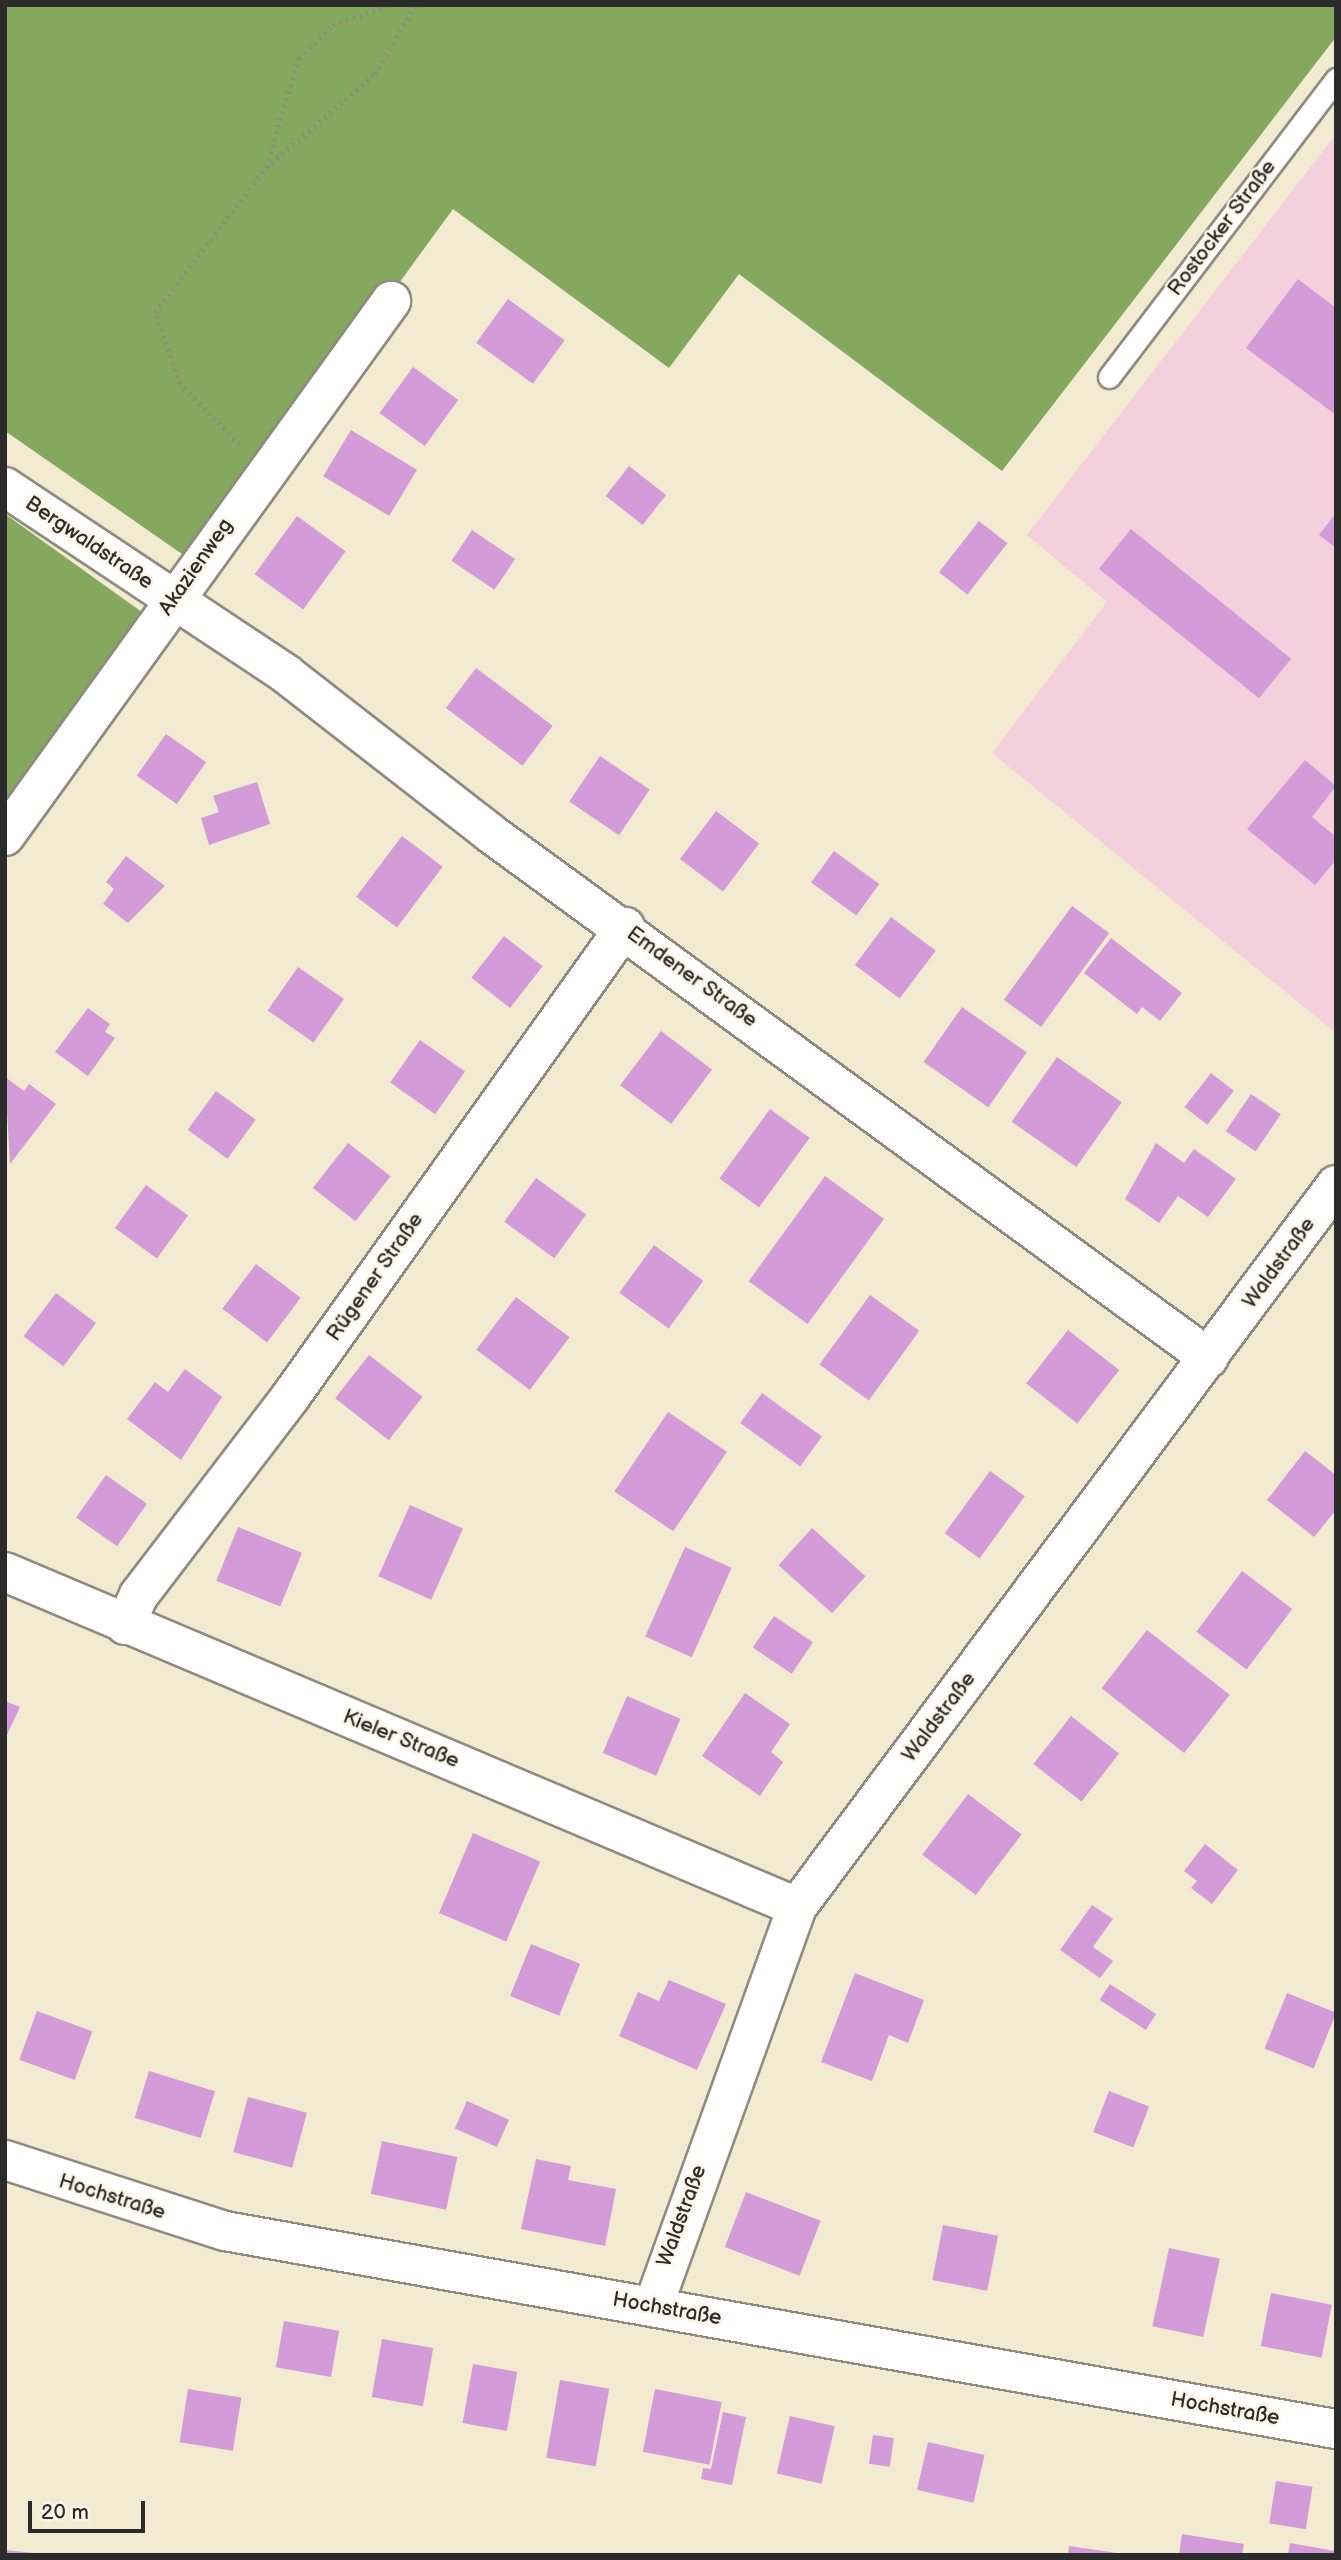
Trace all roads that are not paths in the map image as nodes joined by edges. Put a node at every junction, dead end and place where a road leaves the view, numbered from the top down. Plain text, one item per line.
1 (1336, 79) edge
2 (391, 301) dead end
3 (1109, 377) dead end
4 (5, 487) edge
5 (173, 600) junction
6 (5, 836) edge
7 (625, 928) junction
8 (1336, 1185) edge
9 (1209, 1358) junction
10 (5, 1572) edge
11 (125, 1625) junction
12 (797, 1907) junction
13 (5, 2160) edge
14 (653, 2307) junction
15 (1336, 2429) edge

1 - 3 lane, Rostocker Straße
2 - 5 street, Akazienweg
4 - 5 street, Bergwaldstraße
5 - 6 street, Akazienweg
5 - 7 street, Emdener Straße
7 - 9 street, Emdener Straße
7 - 11 street, Rügener Straße
8 - 9 street, Waldstraße
9 - 12 street, Waldstraße
10 - 11 street, Kieler Straße
11 - 12 street, Kieler Straße
12 - 14 street, Waldstraße
13 - 14 street, Hochstraße
14 - 15 street, Hochstraße

